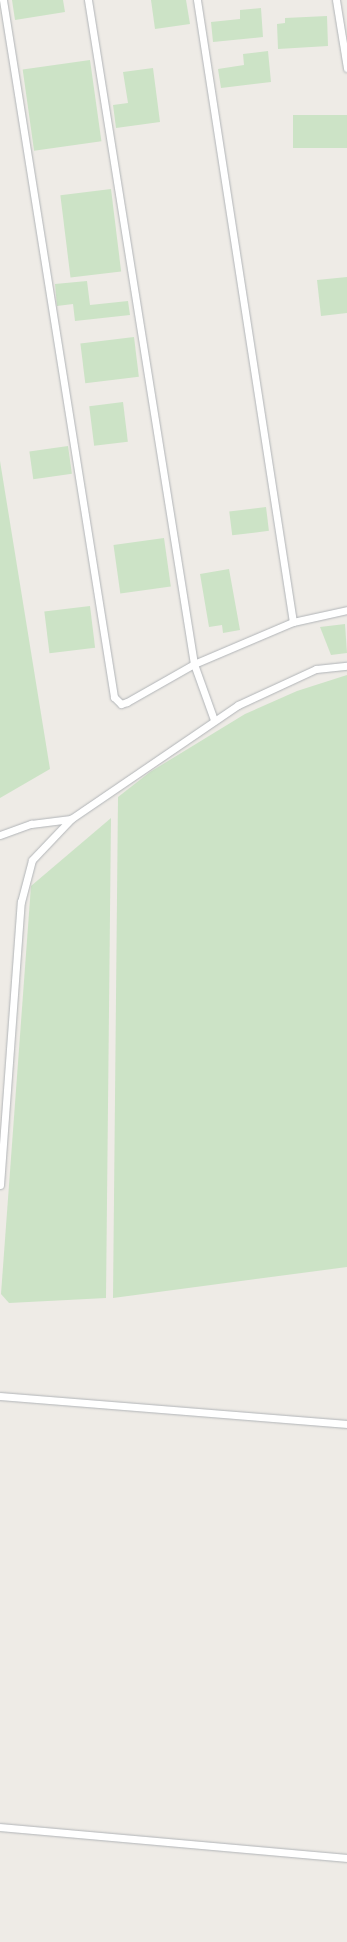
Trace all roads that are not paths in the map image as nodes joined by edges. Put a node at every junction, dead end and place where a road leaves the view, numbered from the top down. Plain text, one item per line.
1 (3, 0) edge
2 (88, 0) edge
3 (197, 0) edge
4 (336, 0) edge
5 (347, 68) edge
6 (347, 610) edge
7 (293, 622) junction
8 (194, 664) junction
9 (347, 666) edge
10 (214, 720) junction
11 (71, 819) junction
12 (0, 835) edge
13 (0, 1185) edge
14 (0, 1396) edge
15 (347, 1424) edge
16 (0, 1828) edge
17 (347, 1858) edge

1 - 8 lane
2 - 8 lane
3 - 7 lane
4 - 5 lane
6 - 7 lane
7 - 8 lane
8 - 10 lane
9 - 10 lane
10 - 11 lane
11 - 12 lane
11 - 13 lane
14 - 15 lane
16 - 17 lane

